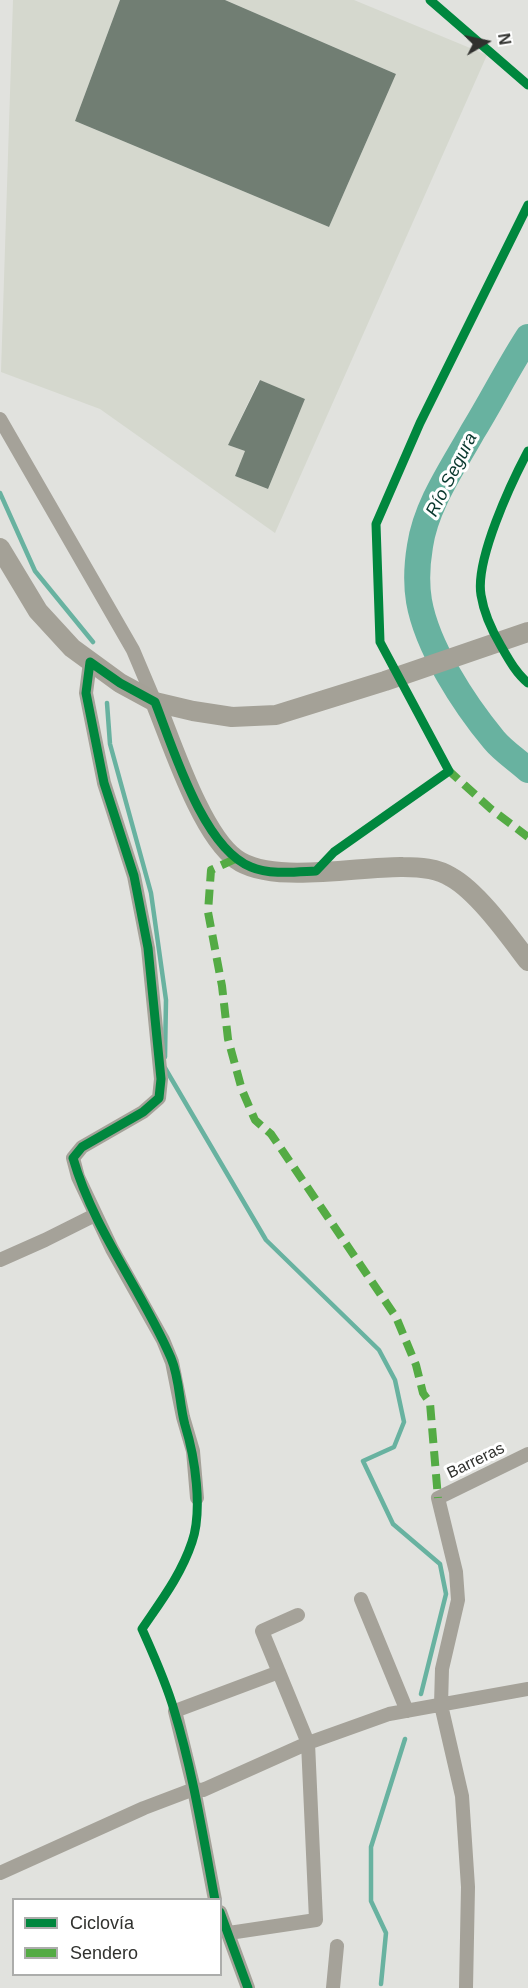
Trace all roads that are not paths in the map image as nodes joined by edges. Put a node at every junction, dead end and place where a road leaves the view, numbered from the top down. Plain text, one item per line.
1 (0, 419) edge
2 (0, 548) edge
3 (528, 632) edge
4 (90, 662) junction
5 (155, 702) junction
6 (528, 961) edge
7 (95, 1215) junction
8 (0, 1260) edge
9 (528, 1454) edge
10 (197, 1498) dead end
11 (361, 1599) dead end
12 (298, 1615) dead end
13 (279, 1672) junction
14 (528, 1689) edge
15 (441, 1705) junction
16 (407, 1711) junction
17 (308, 1743) junction
18 (194, 1789) junction
19 (0, 1873) edge
20 (215, 1898) edge
21 (222, 1916) edge
22 (230, 1933) junction
23 (337, 1946) dead end
24 (248, 1988) edge
25 (333, 1988) edge
26 (466, 1988) edge

1 - 5 street
2 - 4 main road
3 - 5 main road
4 - 5 main road
4 - 7 street
5 - 6 main road
7 - 8 street
7 - 10 street
9 - 15 street, Barreras
11 - 16 street
12 - 13 street
13 - 17 street
13 - 18 street
14 - 15 street
15 - 16 street
15 - 26 street
16 - 17 street
17 - 18 street
17 - 22 street
18 - 19 street
18 - 20 street
21 - 22 street
22 - 24 street
23 - 25 street

